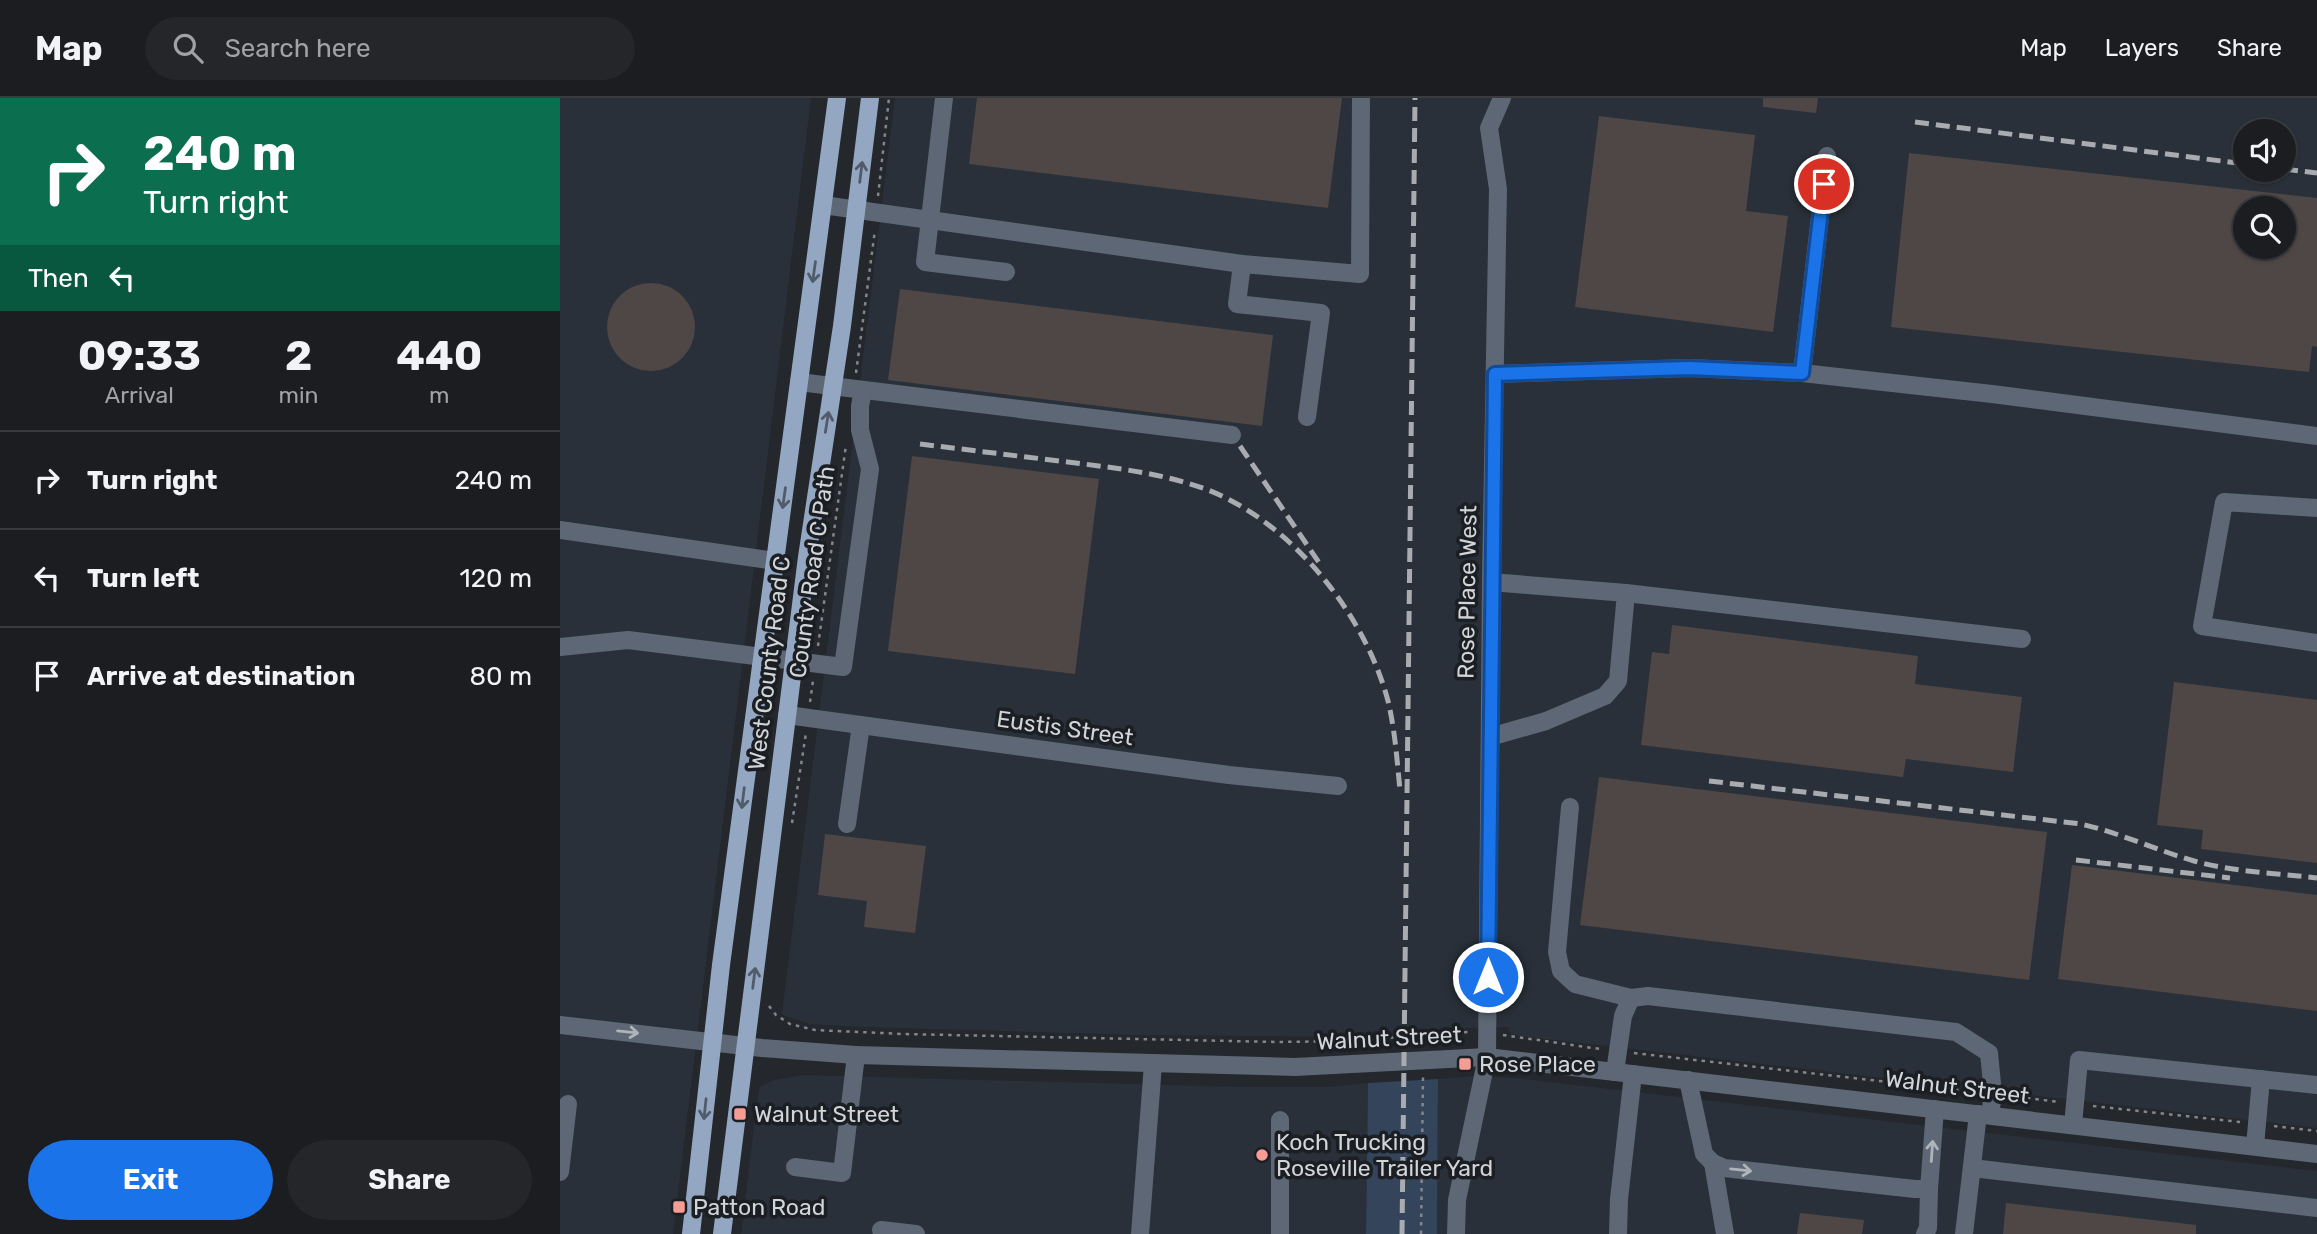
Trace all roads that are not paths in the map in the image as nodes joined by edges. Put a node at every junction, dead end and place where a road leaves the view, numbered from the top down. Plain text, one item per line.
1 (837, 98) edge
2 (870, 98) edge
3 (944, 98) edge
4 (1361, 98) edge
5 (1502, 98) edge
6 (1827, 156) dead end
7 (823, 205) junction
8 (856, 209) junction
9 (929, 219) junction
10 (1242, 264) junction
11 (1006, 272) dead end
12 (1802, 373) junction
13 (1495, 374) junction
14 (799, 382) junction
15 (833, 386) junction
16 (858, 389) junction
17 (1307, 417) dead end
18 (1232, 435) dead end
19 (2317, 436) edge
20 (2317, 508) edge
21 (560, 530) edge
22 (775, 562) junction
23 (1491, 582) junction
24 (1626, 593) junction
25 (2022, 639) dead end
26 (2317, 643) edge
27 (560, 647) edge
28 (761, 658) junction
29 (794, 659) junction
30 (787, 715) junction
31 (861, 725) junction
32 (1490, 737) junction
33 (1338, 786) dead end
34 (1570, 807) dead end
35 (847, 824) dead end
36 (1631, 998) junction
37 (560, 1025) edge
38 (712, 1041) junction
39 (745, 1046) junction
40 (856, 1055) junction
41 (1488, 1057) junction
42 (1153, 1063) junction
43 (1624, 1073) junction
44 (2261, 1079) junction
45 (1688, 1080) junction
46 (2317, 1085) edge
47 (568, 1104) dead end
48 (1935, 1109) junction
49 (1984, 1115) junction
50 (1280, 1120) dead end
51 (2073, 1125) junction
52 (2255, 1146) junction
53 (2317, 1154) edge
54 (1713, 1163) junction
55 (795, 1167) dead end
56 (1972, 1168) junction
57 (560, 1172) edge
58 (1929, 1189) junction
59 (2317, 1208) edge
60 (881, 1230) dead end
61 (691, 1234) edge
62 (722, 1234) edge
63 (916, 1234) edge
64 (1140, 1234) edge
65 (1280, 1234) edge
66 (1456, 1234) edge
67 (1618, 1234) edge
68 (1725, 1234) edge
69 (1925, 1234) edge
70 (1964, 1234) edge

1 - 7 main road, West County Road C
8 -> 2 main road, West County Road C
3 - 9 street
4 - 10 street
5 - 13 street, Rose Place West
6 - 12 street
7 - 8 street
7 -> 14 main road, West County Road C
8 - 9 street
8 - 15 main road, West County Road C
9 - 10 street
9 - 11 street
10 - 17 street
12 - 13 street
12 - 19 street
13 - 23 street, Rose Place West
14 - 15 street
14 -> 22 main road, West County Road C
15 - 16 street
29 -> 15 main road, West County Road C
16 - 18 street
16 - 29 street
20 - 26 street
21 - 22 street
22 - 28 main road, West County Road C
23 - 24 street
23 - 32 street, Rose Place West
24 - 25 street
24 - 32 street
27 - 28 street
28 - 29 street
28 -> 38 main road, West County Road C
29 - 30 main road, West County Road C
30 - 31 street, Eustis Street
39 -> 30 main road, West County Road C
31 - 33 street, Eustis Street
31 - 35 street
32 - 41 street, Rose Place West
34 - 36 street
36 - 43 street
36 - 49 street
37 -> 38 street, Walnut Street
38 - 39 street, Walnut Street
38 -> 61 main road, West County Road C
39 - 40 street, Walnut Street
39 - 62 main road, West County Road C
40 - 42 street, Walnut Street
40 - 55 street
41 - 42 street, Walnut Street
41 - 43 street, Walnut Street
41 - 66 street, Rose Place West
42 - 64 street
43 - 45 street, Walnut Street
43 - 67 street
44 - 46 street
44 - 51 street
44 - 52 street
45 - 48 street, Walnut Street
45 - 54 street
47 - 57 street
48 - 49 street, Walnut Street
58 -> 48 street
49 - 51 street, Walnut Street
49 - 56 street
50 - 65 street
51 - 52 street, Walnut Street
52 - 53 street, Walnut Street
54 -> 58 street
54 - 68 street
56 - 59 street
56 - 70 street
58 - 69 street
60 - 63 street

